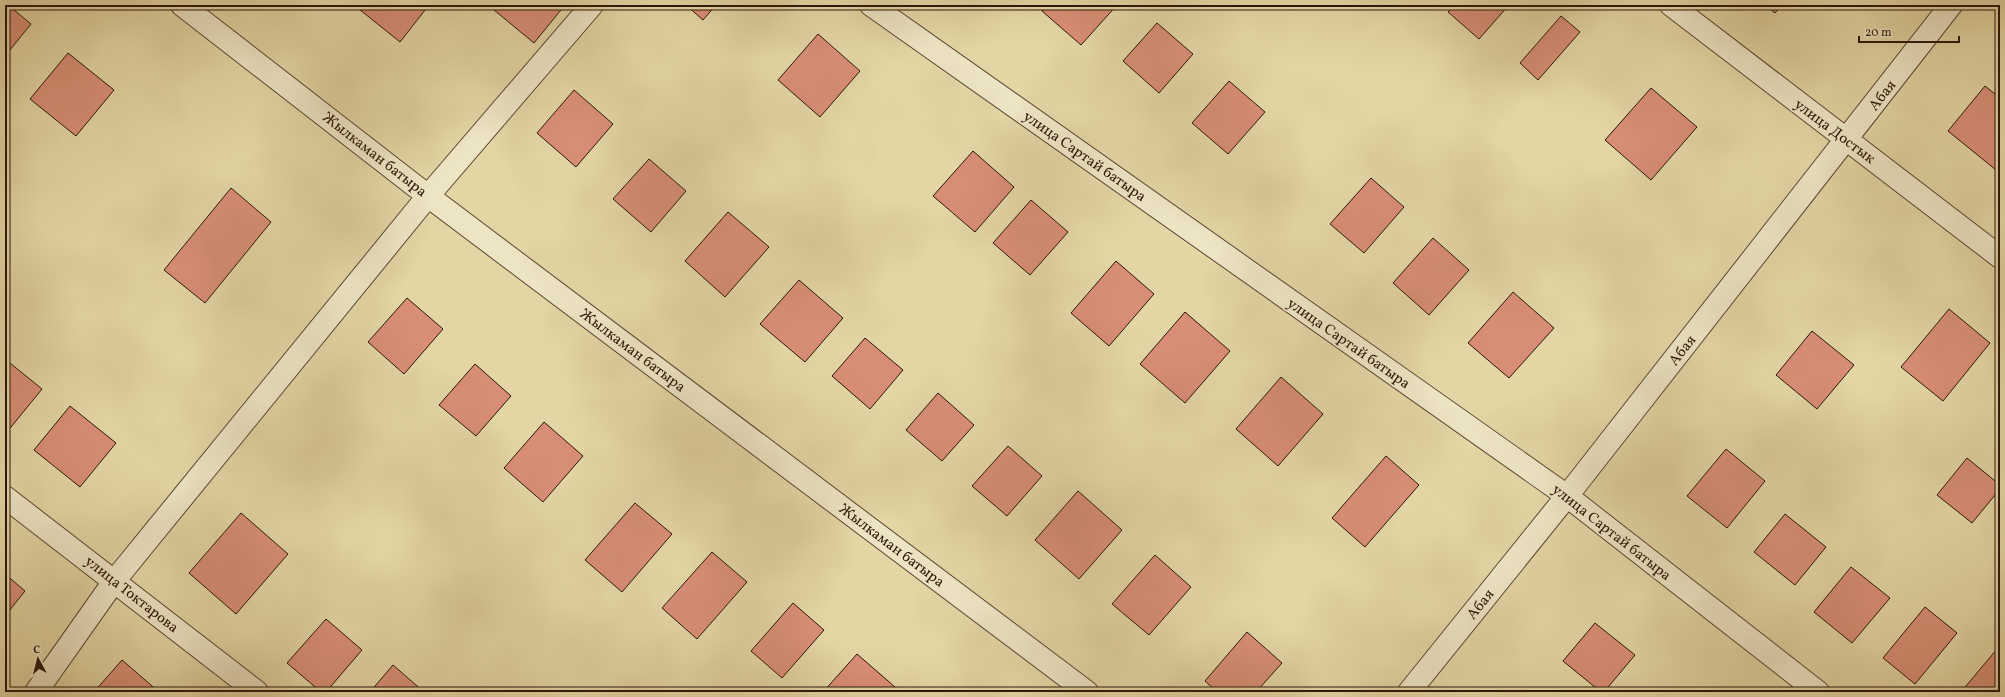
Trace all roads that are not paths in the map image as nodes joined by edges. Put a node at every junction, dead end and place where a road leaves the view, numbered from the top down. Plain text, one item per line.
1 (182, 5) edge
2 (592, 5) edge
3 (871, 5) edge
4 (1671, 5) edge
5 (1951, 5) edge
6 (1846, 140) junction
7 (428, 196) junction
8 (2000, 257) edge
9 (1567, 496) junction
10 (5, 497) edge
11 (114, 580) junction
12 (36, 692) edge
13 (258, 692) edge
14 (1087, 692) edge
15 (1409, 692) edge
16 (1818, 692) edge

1 - 7 street, Жылкаман батыра
2 - 7 street
3 - 9 street, улица Сартай батыра
4 - 6 street, улица Достык
5 - 6 street, Абая
6 - 8 street, улица Достык
6 - 9 street, Абая
7 - 11 street
7 - 14 street, Жылкаман батыра
9 - 15 street, Абая
9 - 16 street, улица Сартай батыра
10 - 11 street, улица Токтарова
11 - 12 street
11 - 13 street, улица Токтарова

